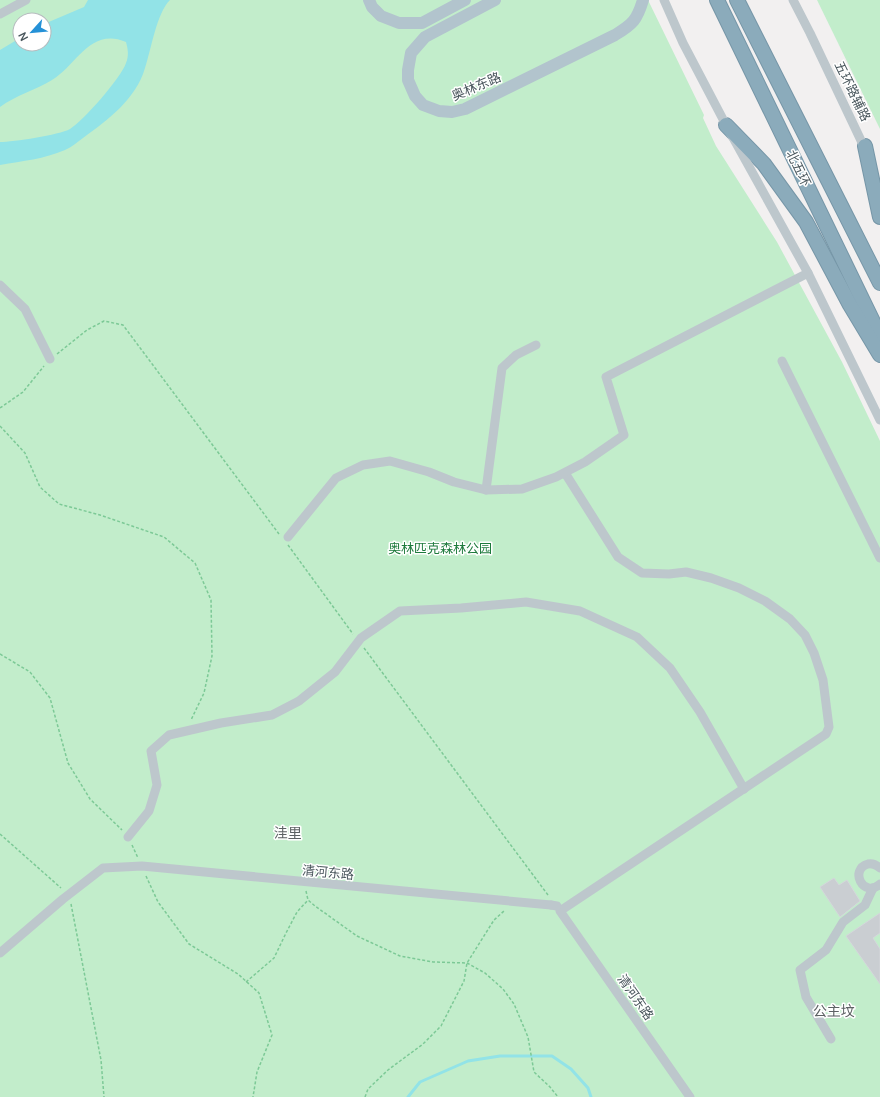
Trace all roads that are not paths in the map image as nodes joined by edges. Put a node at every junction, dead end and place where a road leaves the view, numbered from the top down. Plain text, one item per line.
1 (26, 0) edge
2 (369, 0) edge
3 (465, 0) edge
4 (495, 0) edge
5 (643, 0) edge
6 (664, 0) edge
7 (717, 0) edge
8 (737, 0) edge
9 (793, 0) edge
10 (0, 14) edge
11 (726, 125) junction
12 (865, 146) junction
13 (880, 196) edge
14 (880, 217) edge
15 (808, 273) junction
16 (880, 283) edge
17 (0, 285) edge
18 (880, 336) edge
19 (536, 345) dead end
20 (880, 355) edge
21 (50, 359) road end
22 (782, 361) dead end
23 (880, 420) edge
24 (565, 473) junction
25 (486, 490) junction
26 (288, 537) dead end
27 (880, 558) edge
28 (744, 789) junction
29 (128, 837) dead end
30 (880, 868) edge
31 (878, 885) edge
32 (556, 907) junction
33 (0, 953) edge
34 (831, 1039) dead end
35 (690, 1097) edge

1 - 10 street
2 - 3 main road
4 - 5 main road, 奥林东路
6 - 11 street
7 - 18 highway, 北五环
8 - 16 highway, 北五环
9 - 12 street, 五环路辅路
11 - 15 street
11 - 20 highway
12 - 13 street, 五环路辅路
12 - 14 highway
15 - 23 street
15 - 24 street
17 - 21 street
19 - 25 street
22 - 27 street
24 - 25 street
24 - 28 street
25 - 26 street
28 - 29 street
28 - 32 street
30 - 31 street
31 - 34 street
32 - 33 street, 清河东路
32 - 35 street, 清河东路

